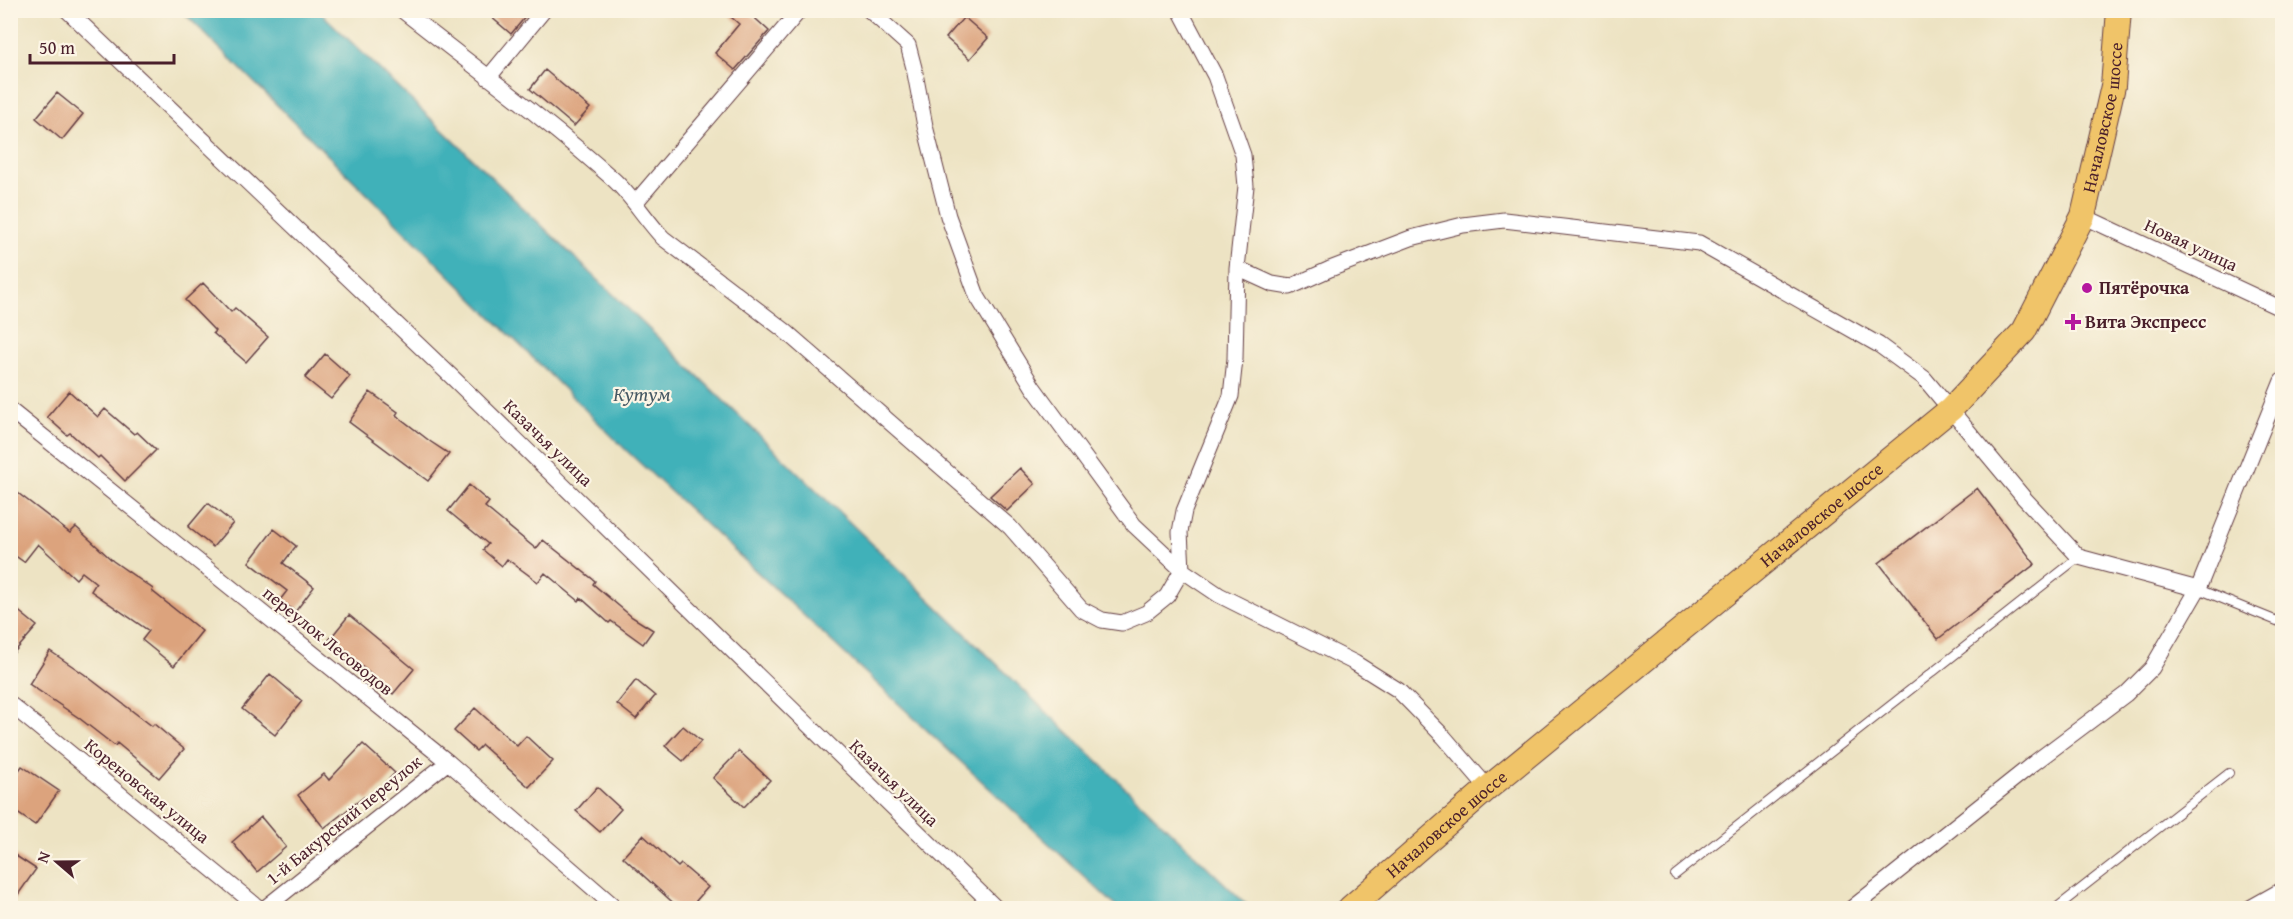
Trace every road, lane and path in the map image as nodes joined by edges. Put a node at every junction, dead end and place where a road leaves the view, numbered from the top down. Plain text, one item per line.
1 (67, 10) edge
2 (402, 10) edge
3 (544, 10) edge
4 (800, 10) edge
5 (869, 10) edge
6 (1180, 10) edge
7 (2119, 10) edge
8 (488, 78) junction
9 (635, 203) junction
10 (2084, 216) junction
11 (1237, 268) junction
12 (2283, 309) edge
13 (2283, 381) edge
14 (1951, 409) junction
15 (10, 410) edge
16 (2079, 557) junction
17 (1182, 570) junction
18 (2198, 589) junction
19 (2283, 623) edge
20 (10, 704) edge
21 (448, 762) junction
22 (2229, 773) dead end
23 (1488, 788) junction
24 (1675, 875) dead end
25 (2283, 890) edge
26 (260, 909) edge
27 (266, 909) edge
28 (616, 909) edge
29 (996, 909) edge
30 (1350, 909) edge
31 (1852, 909) edge
32 (2056, 909) edge
33 (2250, 909) edge

1 - 29 street, Казачья улица
2 - 8 street
3 - 8 street
4 - 9 street
5 - 17 street
6 - 11 street
7 - 10 main road, Началовское шоссе
8 - 9 street
9 - 17 street
10 - 12 street, Новая улица
10 - 14 main road, Началовское шоссе
11 - 14 street
11 - 17 street
13 - 18 street
14 - 16 street
14 - 23 main road, Началовское шоссе
15 - 21 street, переулок Лесоводов
16 - 18 street
16 - 24 lane
17 - 23 street
18 - 19 lane
18 - 31 street
20 - 26 street, Кореновская улица
21 - 27 street, 1-й Бакурский переулок
21 - 28 street, переулок Лесоводов
22 - 32 lane
23 - 30 main road, Началовское шоссе
25 - 33 street

